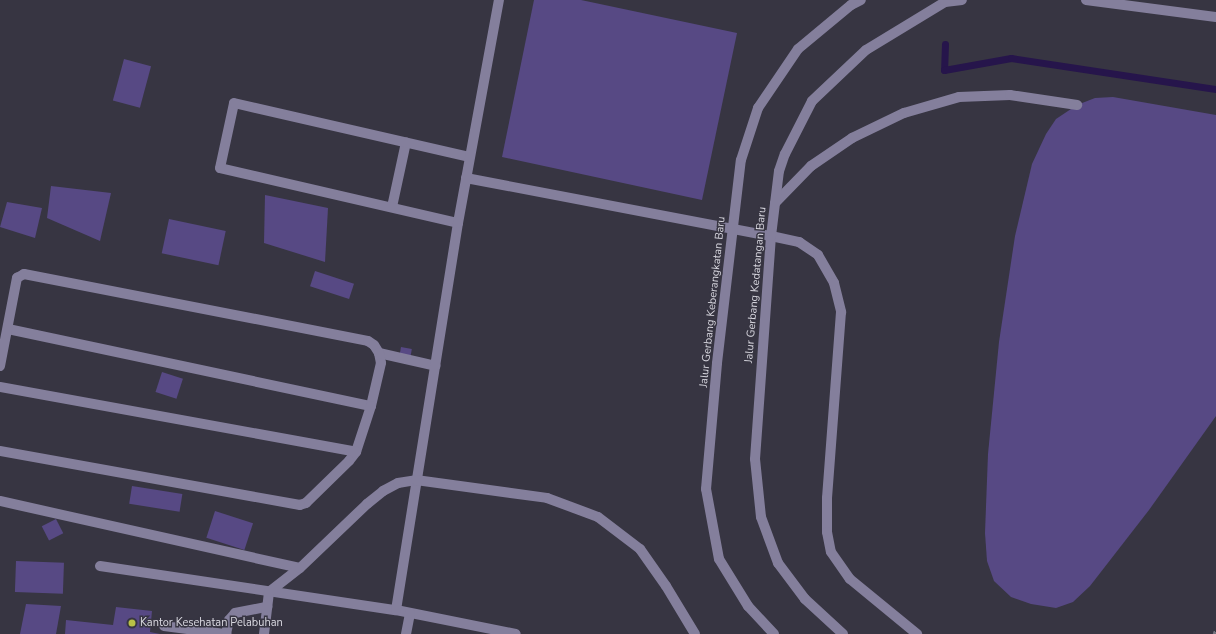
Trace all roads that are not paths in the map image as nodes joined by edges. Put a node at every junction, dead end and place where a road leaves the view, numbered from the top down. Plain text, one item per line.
1 (499, 0) edge
2 (861, 0) edge
3 (962, 0) edge
4 (1086, 0) edge
5 (1216, 17) edge
6 (1077, 105) dead end
7 (406, 142) junction
8 (469, 157) junction
9 (466, 178) junction
10 (775, 203) junction
11 (392, 207) junction
12 (458, 223) junction
13 (771, 236) junction
14 (8, 329) junction
15 (379, 353) junction
16 (0, 366) edge
17 (436, 366) junction
18 (0, 387) edge
19 (371, 406) junction
20 (0, 451) edge
21 (356, 452) junction
22 (416, 480) junction
23 (0, 501) edge
24 (100, 566) dead end
25 (300, 568) junction
26 (269, 592) junction
27 (267, 607) junction
28 (396, 610) junction
29 (410, 613) junction
30 (164, 626) dead end
31 (226, 634) edge
32 (264, 634) edge
33 (406, 634) edge
34 (516, 634) edge
35 (695, 634) edge
36 (774, 634) edge
37 (843, 634) edge
38 (917, 634) edge

1 - 8 street
2 - 36 street, Jalur Gerbang Keberangkatan Baru, bridge
3 - 10 street, Jalur Gerbang Kedatangan Baru
4 - 5 street
6 - 10 street
7 - 8 street
7 - 11 street
7 - 11 street
8 - 9 street
9 - 12 street
9 - 13 street
10 - 13 street, Jalur Gerbang Kedatangan Baru
11 - 12 street
12 - 17 street
13 - 37 street, Jalur Gerbang Kedatangan Baru
13 - 38 street
14 - 15 street
14 - 16 street
14 - 19 street
15 - 17 street
15 - 19 street
17 - 22 street
18 - 21 street
19 - 21 street
20 - 21 street
22 - 25 street
22 - 28 street
22 - 35 street
23 - 25 street
24 - 26 street
25 - 26 street
26 - 27 street
26 - 28 street
27 - 31 street
27 - 32 street
28 - 29 street
29 - 33 street
29 - 34 street
30 - 31 street

